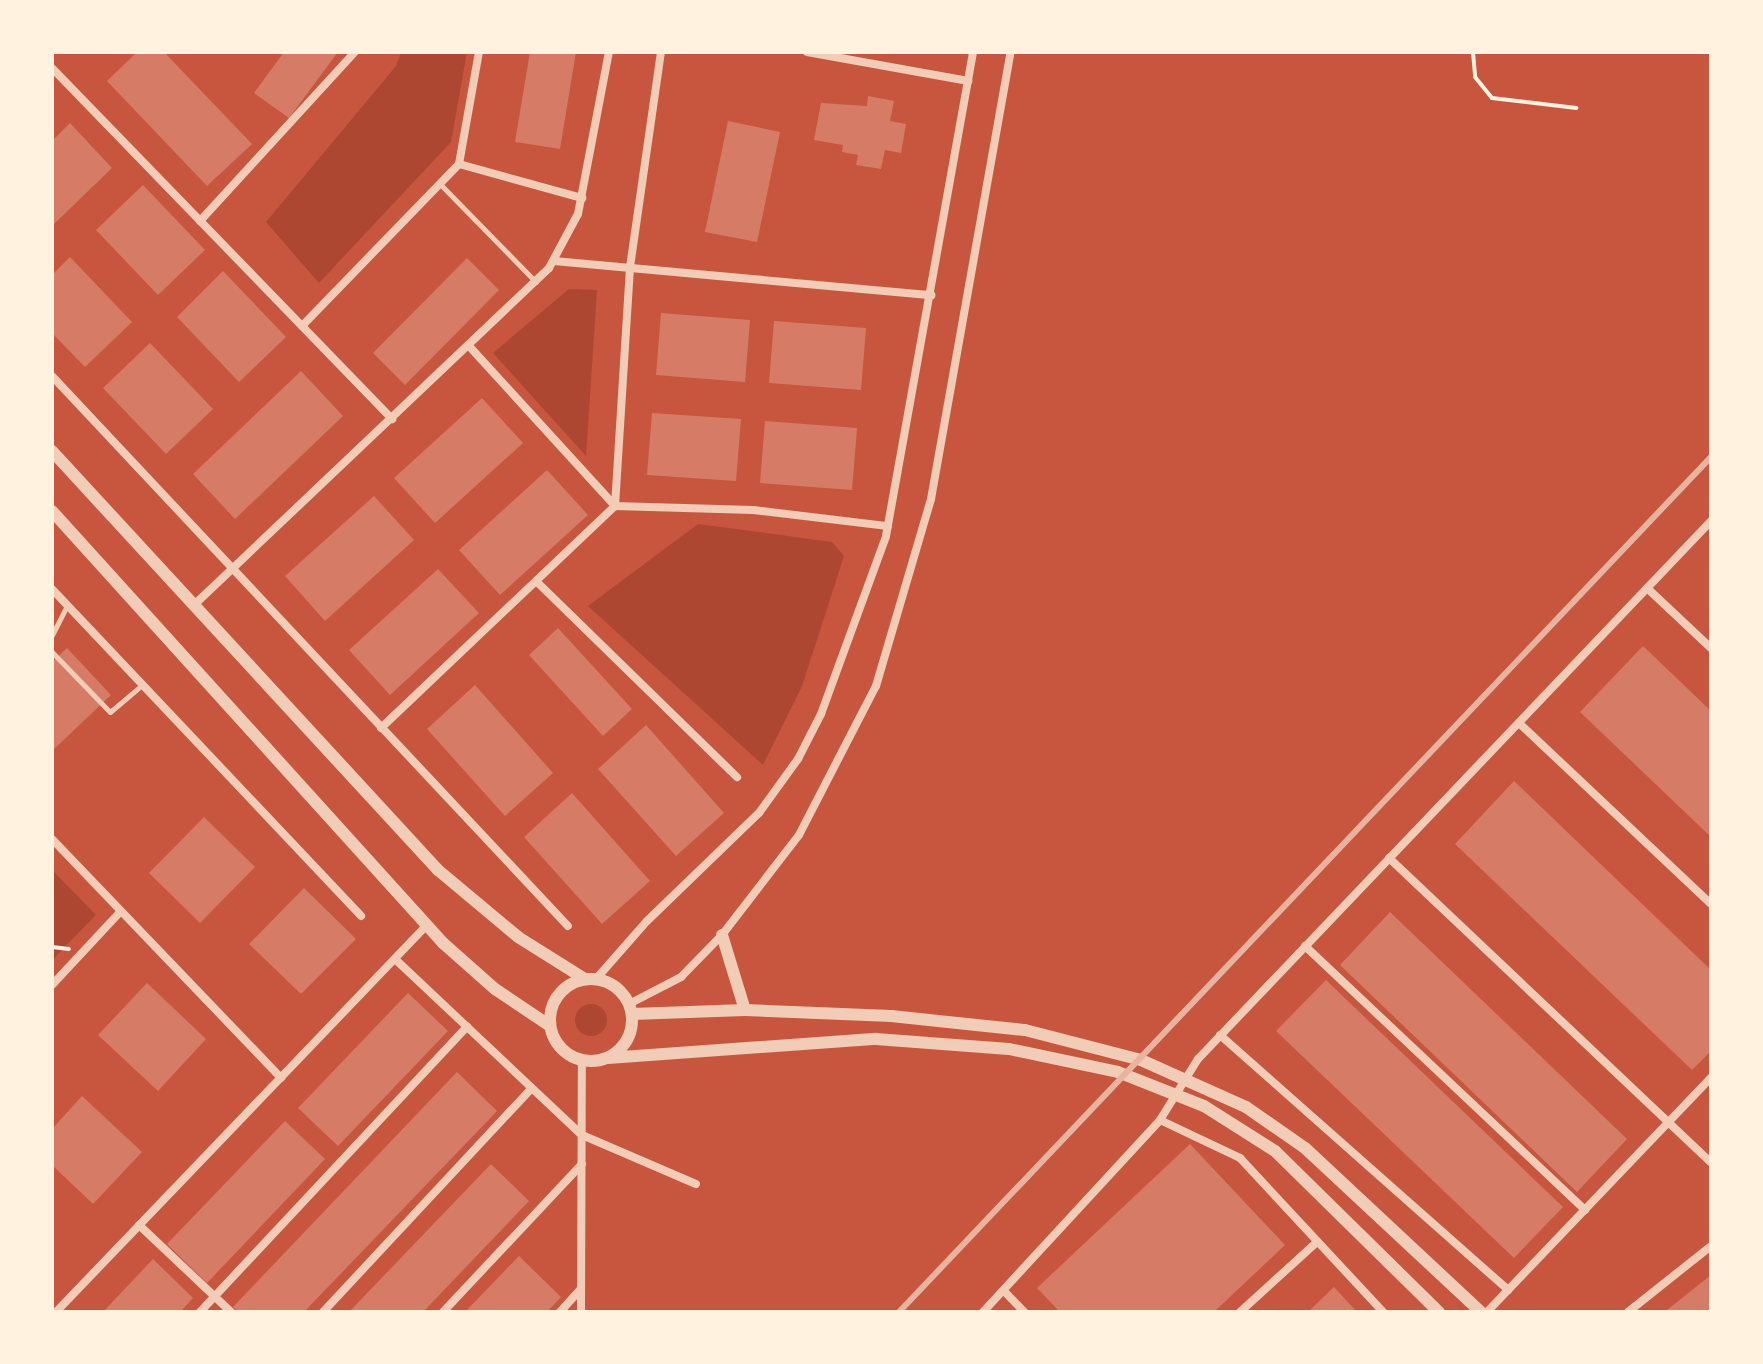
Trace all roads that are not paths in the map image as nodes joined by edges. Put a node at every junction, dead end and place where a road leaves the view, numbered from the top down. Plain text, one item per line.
1 (355, 52) edge
2 (479, 52) edge
3 (609, 52) edge
4 (661, 52) edge
5 (807, 52) edge
6 (973, 52) edge
7 (1011, 52) edge
8 (52, 68) edge
9 (968, 81) junction
10 (459, 164) junction
11 (440, 184) junction
12 (582, 198) junction
13 (200, 221) junction
14 (554, 261) junction
15 (630, 267) junction
16 (536, 283) junction
17 (931, 295) junction
18 (302, 326) junction
19 (469, 346) junction
20 (52, 376) edge
21 (392, 419) junction
22 (52, 451) edge
23 (615, 506) junction
24 (52, 511) edge
25 (1711, 521) edge
26 (888, 526) junction
27 (231, 570) junction
28 (536, 581) junction
29 (1647, 588) junction
30 (52, 589) edge
31 (68, 605) junction
32 (194, 605) junction
33 (52, 635) edge
34 (1711, 648) edge
35 (52, 652) edge
36 (143, 684) junction
37 (1519, 723) junction
38 (381, 728) junction
39 (737, 777) dead end
40 (52, 839) edge
41 (1389, 858) junction
42 (1711, 904) edge
43 (121, 911) junction
44 (361, 916) dead end
45 (427, 925) junction
46 (568, 926) dead end
47 (722, 935) junction
48 (1305, 946) junction
49 (395, 959) junction
50 (591, 979) junction
51 (52, 985) edge
52 (631, 1009) junction
53 (745, 1010) junction
54 (550, 1026) junction
55 (467, 1027) junction
56 (1220, 1035) junction
57 (608, 1058) junction
58 (582, 1060) junction
59 (281, 1078) junction
60 (1711, 1078) edge
61 (532, 1088) junction
62 (1160, 1120) junction
63 (1669, 1122) junction
64 (582, 1135) junction
65 (1711, 1163) edge
66 (582, 1164) junction
67 (696, 1184) dead end
68 (1585, 1210) junction
69 (139, 1225) junction
70 (1317, 1242) junction
71 (1711, 1246) edge
72 (581, 1289) junction
73 (1508, 1290) junction
74 (1004, 1291) junction
75 (215, 1297) junction
76 (56, 1312) edge
77 (200, 1312) edge
78 (231, 1312) edge
79 (323, 1312) edge
80 (443, 1312) edge
81 (560, 1312) edge
82 (581, 1312) edge
83 (983, 1312) edge
84 (1024, 1312) edge
85 (1240, 1312) edge
86 (1383, 1312) edge
87 (1439, 1312) edge
88 (1484, 1312) edge
89 (1628, 1312) edge

1 - 13 street
2 - 10 street
3 - 12 street
4 - 15 street
5 - 9 street
6 - 9 street
7 - 47 street
8 - 13 street
9 - 17 street
10 - 11 street
10 - 12 street
11 - 16 lane
11 - 18 street
12 - 14 street
13 - 18 street
14 - 15 street
14 - 16 street
15 - 17 street
15 - 23 street
16 - 19 street
17 - 26 street
18 - 21 street
19 - 21 street
19 - 23 street
20 - 27 street
21 - 27 street
22 - 32 street
23 - 26 street
23 - 28 street
24 - 45 street
25 - 29 street
26 - 50 street
27 - 32 street
27 - 38 street
28 - 38 street
28 - 39 street
29 - 34 street
29 - 37 street
30 - 31 street
31 - 33 lane
31 - 36 street
32 - 50 street
35 - 36 lane
36 - 44 street
37 - 41 street
37 - 42 street
38 - 46 street
40 - 43 street
41 - 48 street
41 - 63 street
43 - 51 street
43 - 59 street
45 - 49 street
45 - 54 street
47 - 52 street
47 - 53 street
48 - 56 street
48 - 68 street
49 - 55 street
49 - 59 street
50 - 52 street
50 - 54 street
52 - 53 street
52 - 57 street
53 - 88 street
54 - 58 street
55 - 61 street
55 - 75 street
56 - 62 street
56 - 73 street
57 - 58 street
57 - 87 street
58 - 64 street
59 - 69 street
60 - 63 street
61 - 64 street
61 - 79 street
62 - 70 street
62 - 74 street
63 - 65 street
63 - 68 street
64 - 66 street
64 - 67 street
66 - 72 street
66 - 80 street
68 - 73 street
69 - 75 street
69 - 76 street
70 - 85 street
70 - 86 street
71 - 89 street
72 - 81 street
72 - 82 street
73 - 88 street
74 - 83 street
74 - 84 street
75 - 77 street
75 - 78 street

